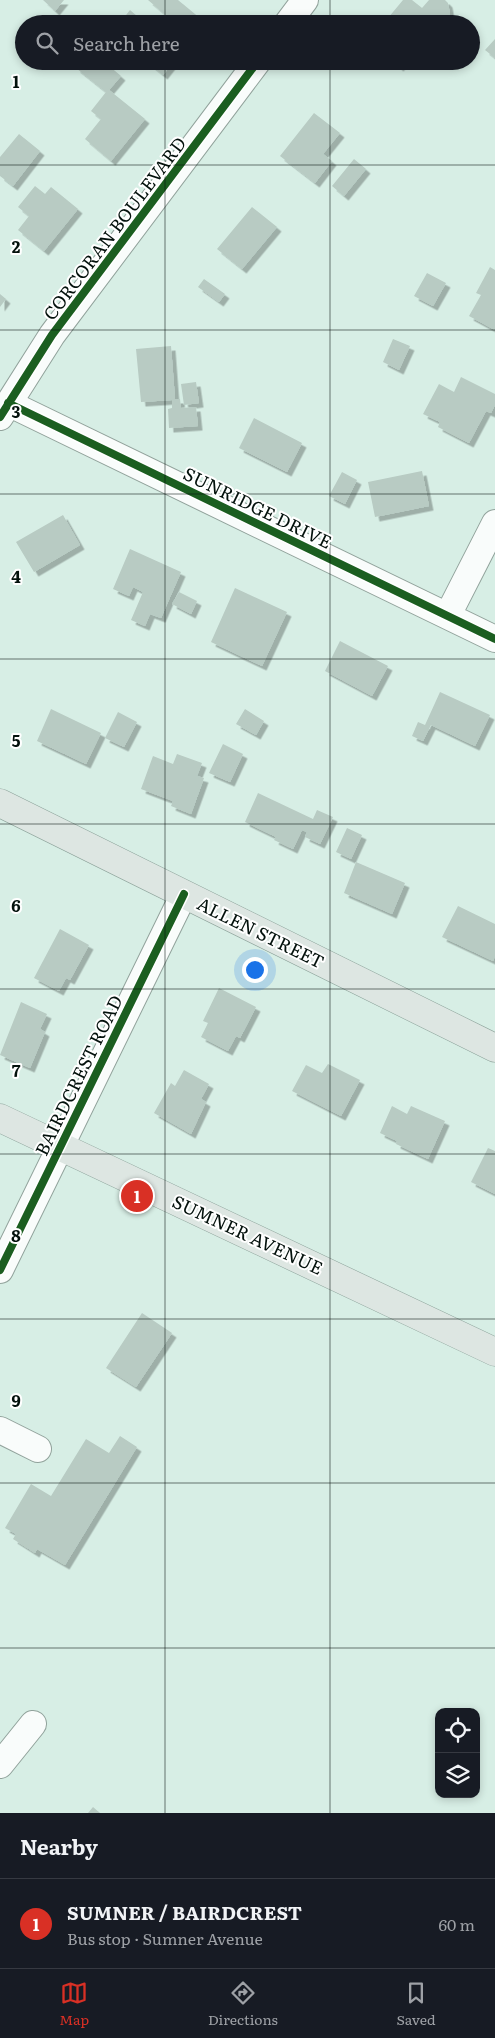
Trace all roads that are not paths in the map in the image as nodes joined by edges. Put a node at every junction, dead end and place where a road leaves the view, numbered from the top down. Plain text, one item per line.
1 (251, 70) edge
2 (4, 410) edge
3 (495, 523) edge
4 (448, 615) junction
5 (495, 639) edge
6 (0, 803) edge
7 (184, 894) junction
8 (495, 1048) edge
9 (0, 1118) edge
10 (60, 1145) junction
11 (0, 1270) edge
12 (495, 1352) edge
13 (0, 1430) edge
14 (38, 1449) dead end
15 (33, 1724) dead end
16 (0, 1765) edge

1 - 2 street, CORCORAN BOULEVARD
2 - 4 street, SUNRIDGE DRIVE
3 - 4 street
4 - 5 street, SUNRIDGE DRIVE
6 - 7 main road, ALLEN STREET
7 - 8 main road, ALLEN STREET
7 - 10 street, BAIRDCREST ROAD
9 - 10 main road, SUMNER AVENUE
10 - 11 street, BAIRDCREST ROAD
10 - 12 main road, SUMNER AVENUE
13 - 14 street
15 - 16 street

